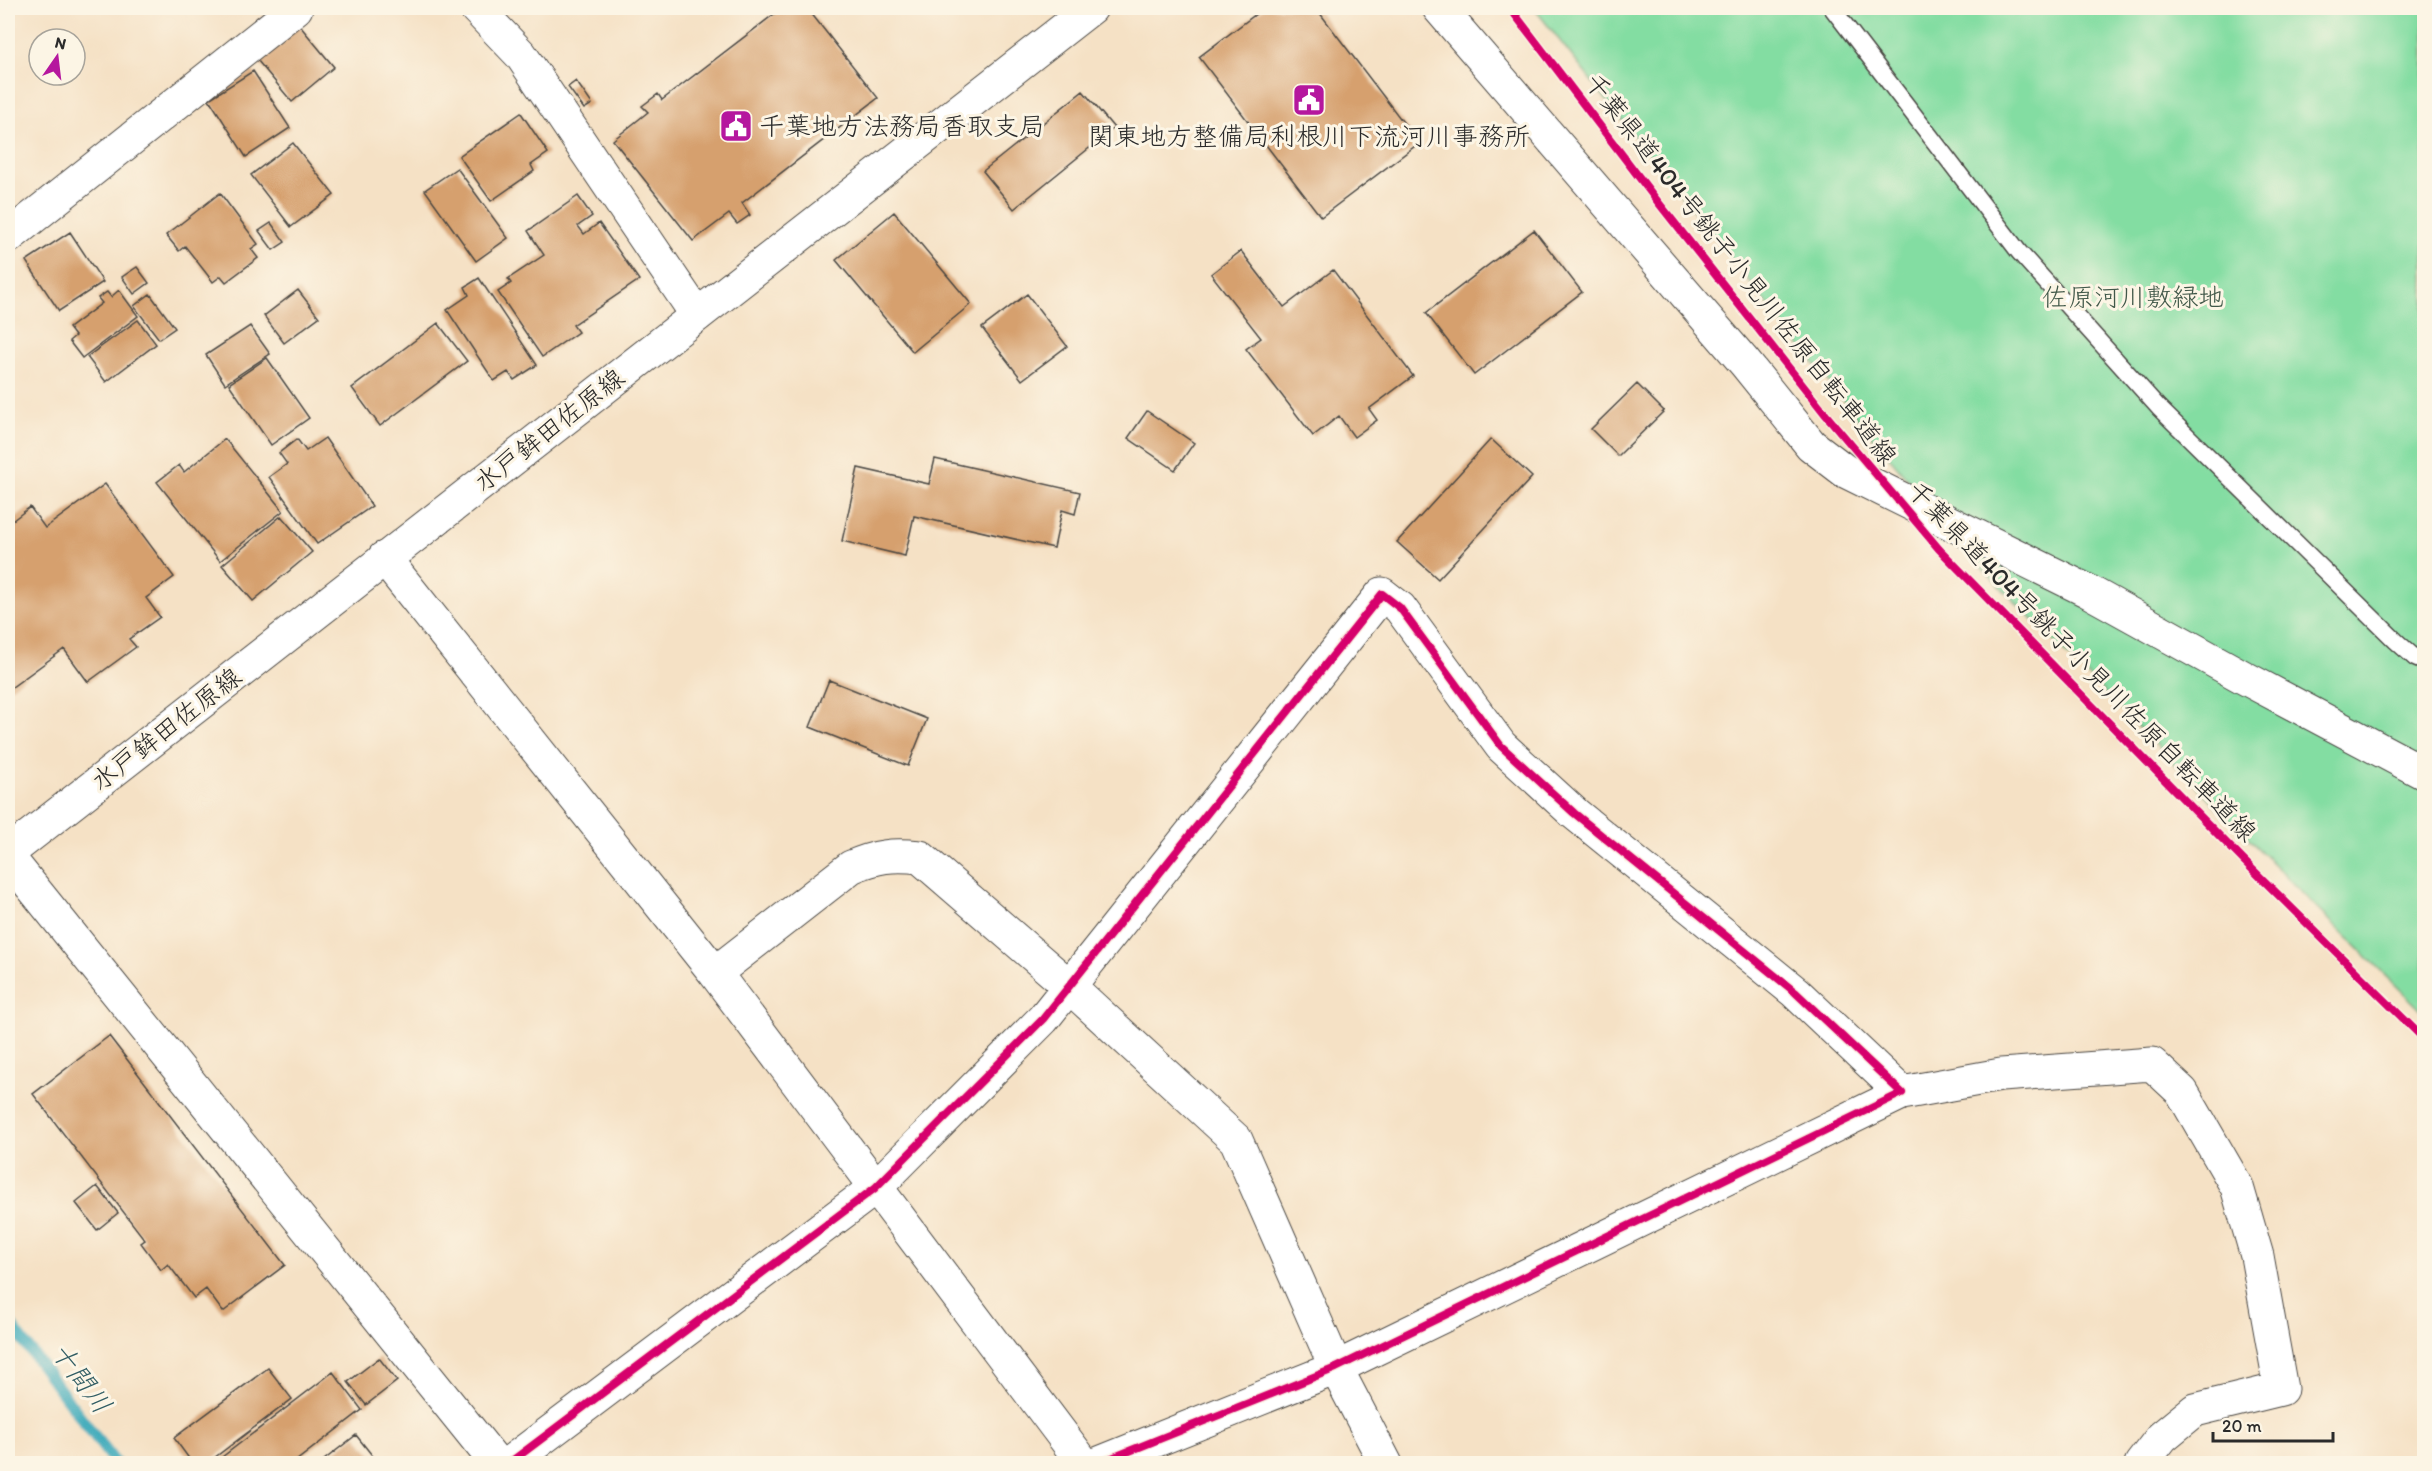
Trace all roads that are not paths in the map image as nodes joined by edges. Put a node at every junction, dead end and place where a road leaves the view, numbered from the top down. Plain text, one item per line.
1 (296, 8) edge
2 (476, 8) edge
3 (1091, 8) edge
4 (1439, 8) edge
5 (1832, 8) edge
6 (8, 237) edge
7 (697, 315) junction
8 (384, 558) junction
9 (2424, 662) edge
10 (2424, 773) edge
11 (8, 855) edge
12 (715, 973) junction
13 (1069, 986) junction
14 (1902, 1093) junction
15 (875, 1188) junction
16 (1336, 1368) junction
17 (497, 1464) edge
18 (508, 1464) edge
19 (1084, 1464) edge
20 (1097, 1464) edge
21 (1386, 1464) edge
22 (2141, 1464) edge

1 - 6 street
2 - 7 street
3 - 7 street, 水戸鉾田佐原線
4 - 10 street
5 - 9 lane
7 - 8 street, 水戸鉾田佐原線
8 - 11 street, 水戸鉾田佐原線
8 - 12 street
11 - 17 street
12 - 13 street
12 - 15 street
13 - 14 street
13 - 15 street
13 - 16 street
14 - 16 street
14 - 22 street
15 - 18 street
15 - 19 street
16 - 20 street
16 - 21 street

